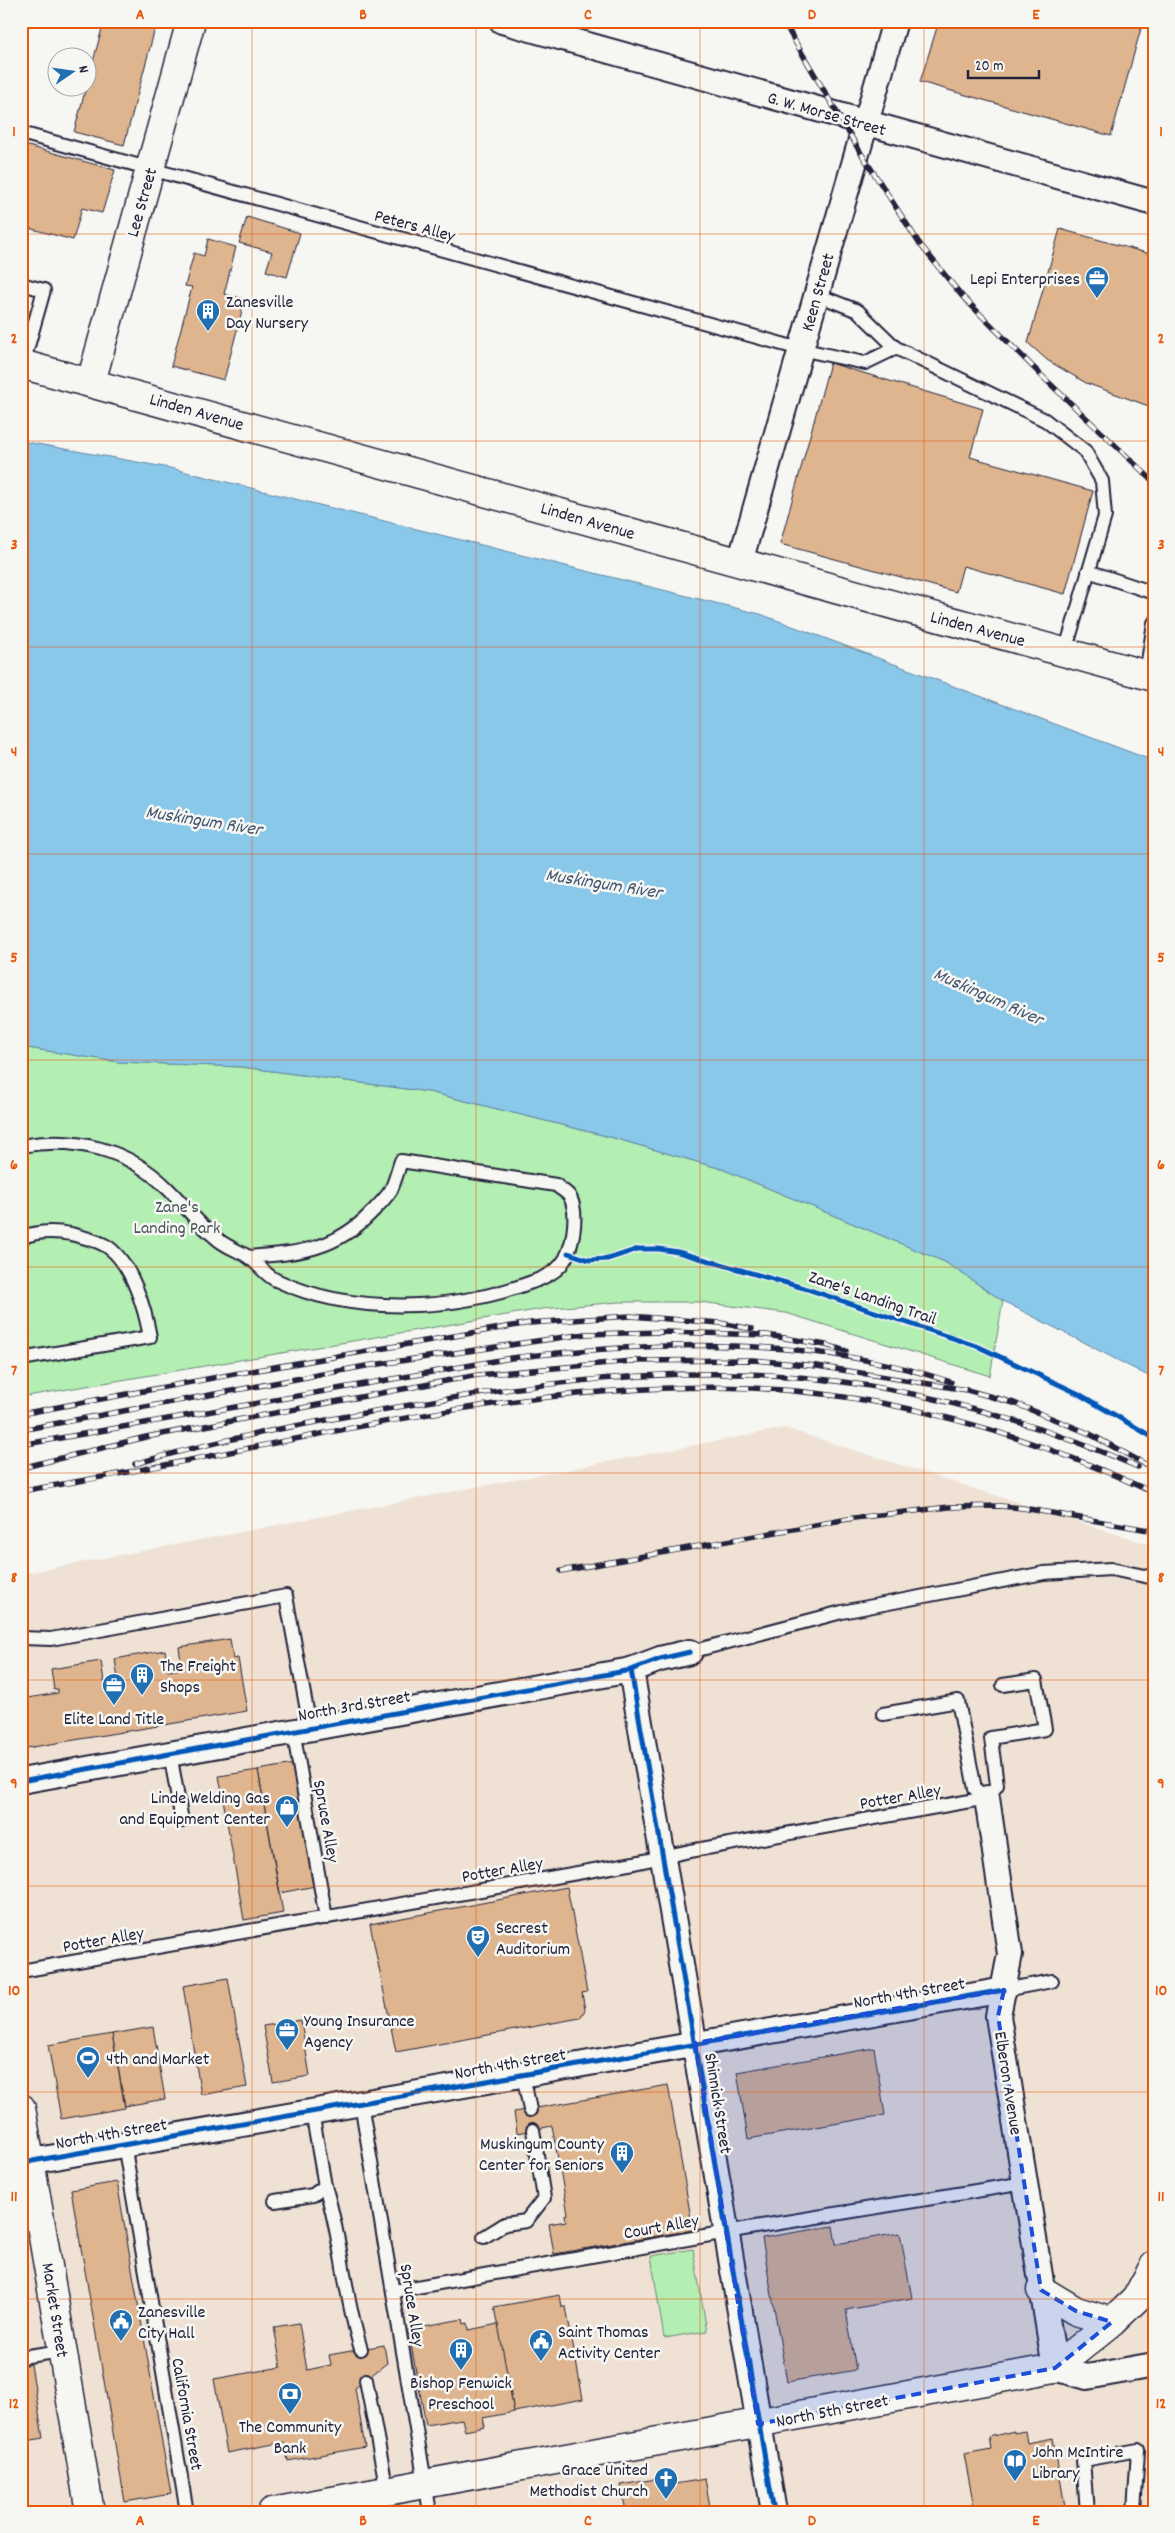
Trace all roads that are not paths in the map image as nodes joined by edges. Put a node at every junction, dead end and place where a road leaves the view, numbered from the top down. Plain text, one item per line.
1 (191, 21) edge
2 (502, 21) edge
3 (895, 21) edge
4 (867, 124) junction
5 (21, 133) edge
6 (150, 170) junction
7 (1154, 203) edge
8 (21, 284) edge
9 (815, 294) junction
10 (896, 348) junction
11 (800, 349) junction
12 (22, 364) edge
13 (91, 382) junction
14 (740, 562) junction
15 (1088, 571) junction
16 (1154, 593) edge
17 (1154, 623) edge
18 (1065, 652) junction
19 (1150, 676) edge
20 (21, 1146) edge
21 (21, 1238) edge
22 (248, 1257) junction
23 (21, 1359) edge
24 (1154, 1578) edge
25 (21, 1638) edge
26 (690, 1652) joint
27 (631, 1670) junction
28 (1003, 1685) dead end
29 (883, 1714) dead end
30 (302, 1728) junction
31 (170, 1753) junction
32 (21, 1781) edge
33 (987, 1798) junction
34 (182, 1821) dead end
35 (664, 1857) junction
36 (326, 1918) junction
37 (21, 1971) edge
38 (1052, 1982) dead end
39 (1004, 1990) junction
40 (695, 2044) junction
41 (523, 2074) junction
42 (361, 2103) junction
43 (21, 2108) edge
44 (530, 2110) dead end
45 (312, 2112) junction
46 (533, 2130) dead end
47 (124, 2144) junction
48 (26, 2162) edge
49 (1025, 2183) junction
50 (325, 2186) junction
51 (275, 2201) dead end
52 (727, 2232) junction
53 (484, 2237) dead end
54 (1154, 2266) edge
55 (1041, 2290) junction
56 (394, 2292) junction
57 (1112, 2322) junction
58 (361, 2349) dead end
59 (62, 2350) junction
60 (21, 2357) edge
61 (1154, 2365) edge
62 (1055, 2368) junction
63 (366, 2380) dead end
64 (758, 2424) junction
65 (424, 2484) junction
66 (387, 2490) junction
67 (90, 2512) edge
68 (187, 2512) edge
69 (272, 2512) edge
70 (430, 2512) edge
71 (774, 2512) edge
72 (1086, 2512) edge
73 (1134, 2512) edge

1 - 6 main road, Lee Street
2 - 4 street, G. W. Morse Street
3 - 4 street, Keen Street
4 - 7 street, G. W. Morse Street
4 - 9 street, Keen Street
5 - 6 lane, Peters Alley
6 - 11 lane, Peters Alley
6 - 13 main road, Lee Street
8 - 12 lane
9 - 10 lane
9 - 11 street, Keen Street
10 - 11 lane, Peters Alley
10 - 15 lane
11 - 14 street, Keen Street
12 - 13 main road, Linden Avenue
13 - 14 main road, Linden Avenue
14 - 18 main road, Linden Avenue
15 - 16 lane
15 - 18 lane
17 - 19 lane
18 - 19 main road, Linden Avenue
20 - 22 lane
21 - 23 lane
22 - 22 lane
24 - 26 lane
25 - 30 lane, Spruce Alley
26 - 27 street, North 3rd Street
27 - 30 street, North 3rd Street
27 - 35 street, Shinnick Street
28 - 33 lane
29 - 33 lane
30 - 31 street, North 3rd Street
30 - 36 lane, Spruce Alley
31 - 32 street, North 3rd Street
31 - 34 lane
33 - 35 lane, Potter Alley
33 - 39 street, Elberon Avenue
35 - 36 lane, Potter Alley
35 - 40 street, Shinnick Street
36 - 37 lane, Potter Alley
38 - 39 lane
39 - 40 street, North 4th Street
39 - 49 street, Elberon Avenue
40 - 41 street, North 4th Street
40 - 52 street, Shinnick Street
41 - 42 street, North 4th Street
41 - 44 lane
42 - 45 street, North 4th Street
42 - 56 lane, Spruce Alley
43 - 48 main road, Market Street
45 - 47 street, North 4th Street
45 - 50 lane
46 - 53 lane
47 - 48 street, North 4th Street
47 - 68 lane, California Street
48 - 59 main road, Market Street
49 - 52 lane, Court Alley
49 - 55 street, Elberon Avenue
50 - 51 lane
50 - 58 lane
52 - 56 lane, Court Alley
52 - 64 street, Shinnick Street
54 - 57 main road
55 - 57 main road
55 - 62 street, Elberon Avenue
56 - 65 lane, Spruce Alley
57 - 62 main road
59 - 60 lane
59 - 67 main road, Market Street
61 - 62 street, North 5th Street
62 - 64 main road, North 5th Street
63 - 66 lane
64 - 65 main road, North 5th Street
64 - 71 street, Shinnick Street
65 - 66 main road, North 5th Street
65 - 70 lane, Spruce Alley
66 - 69 main road, North 5th Street
72 - 73 lane

